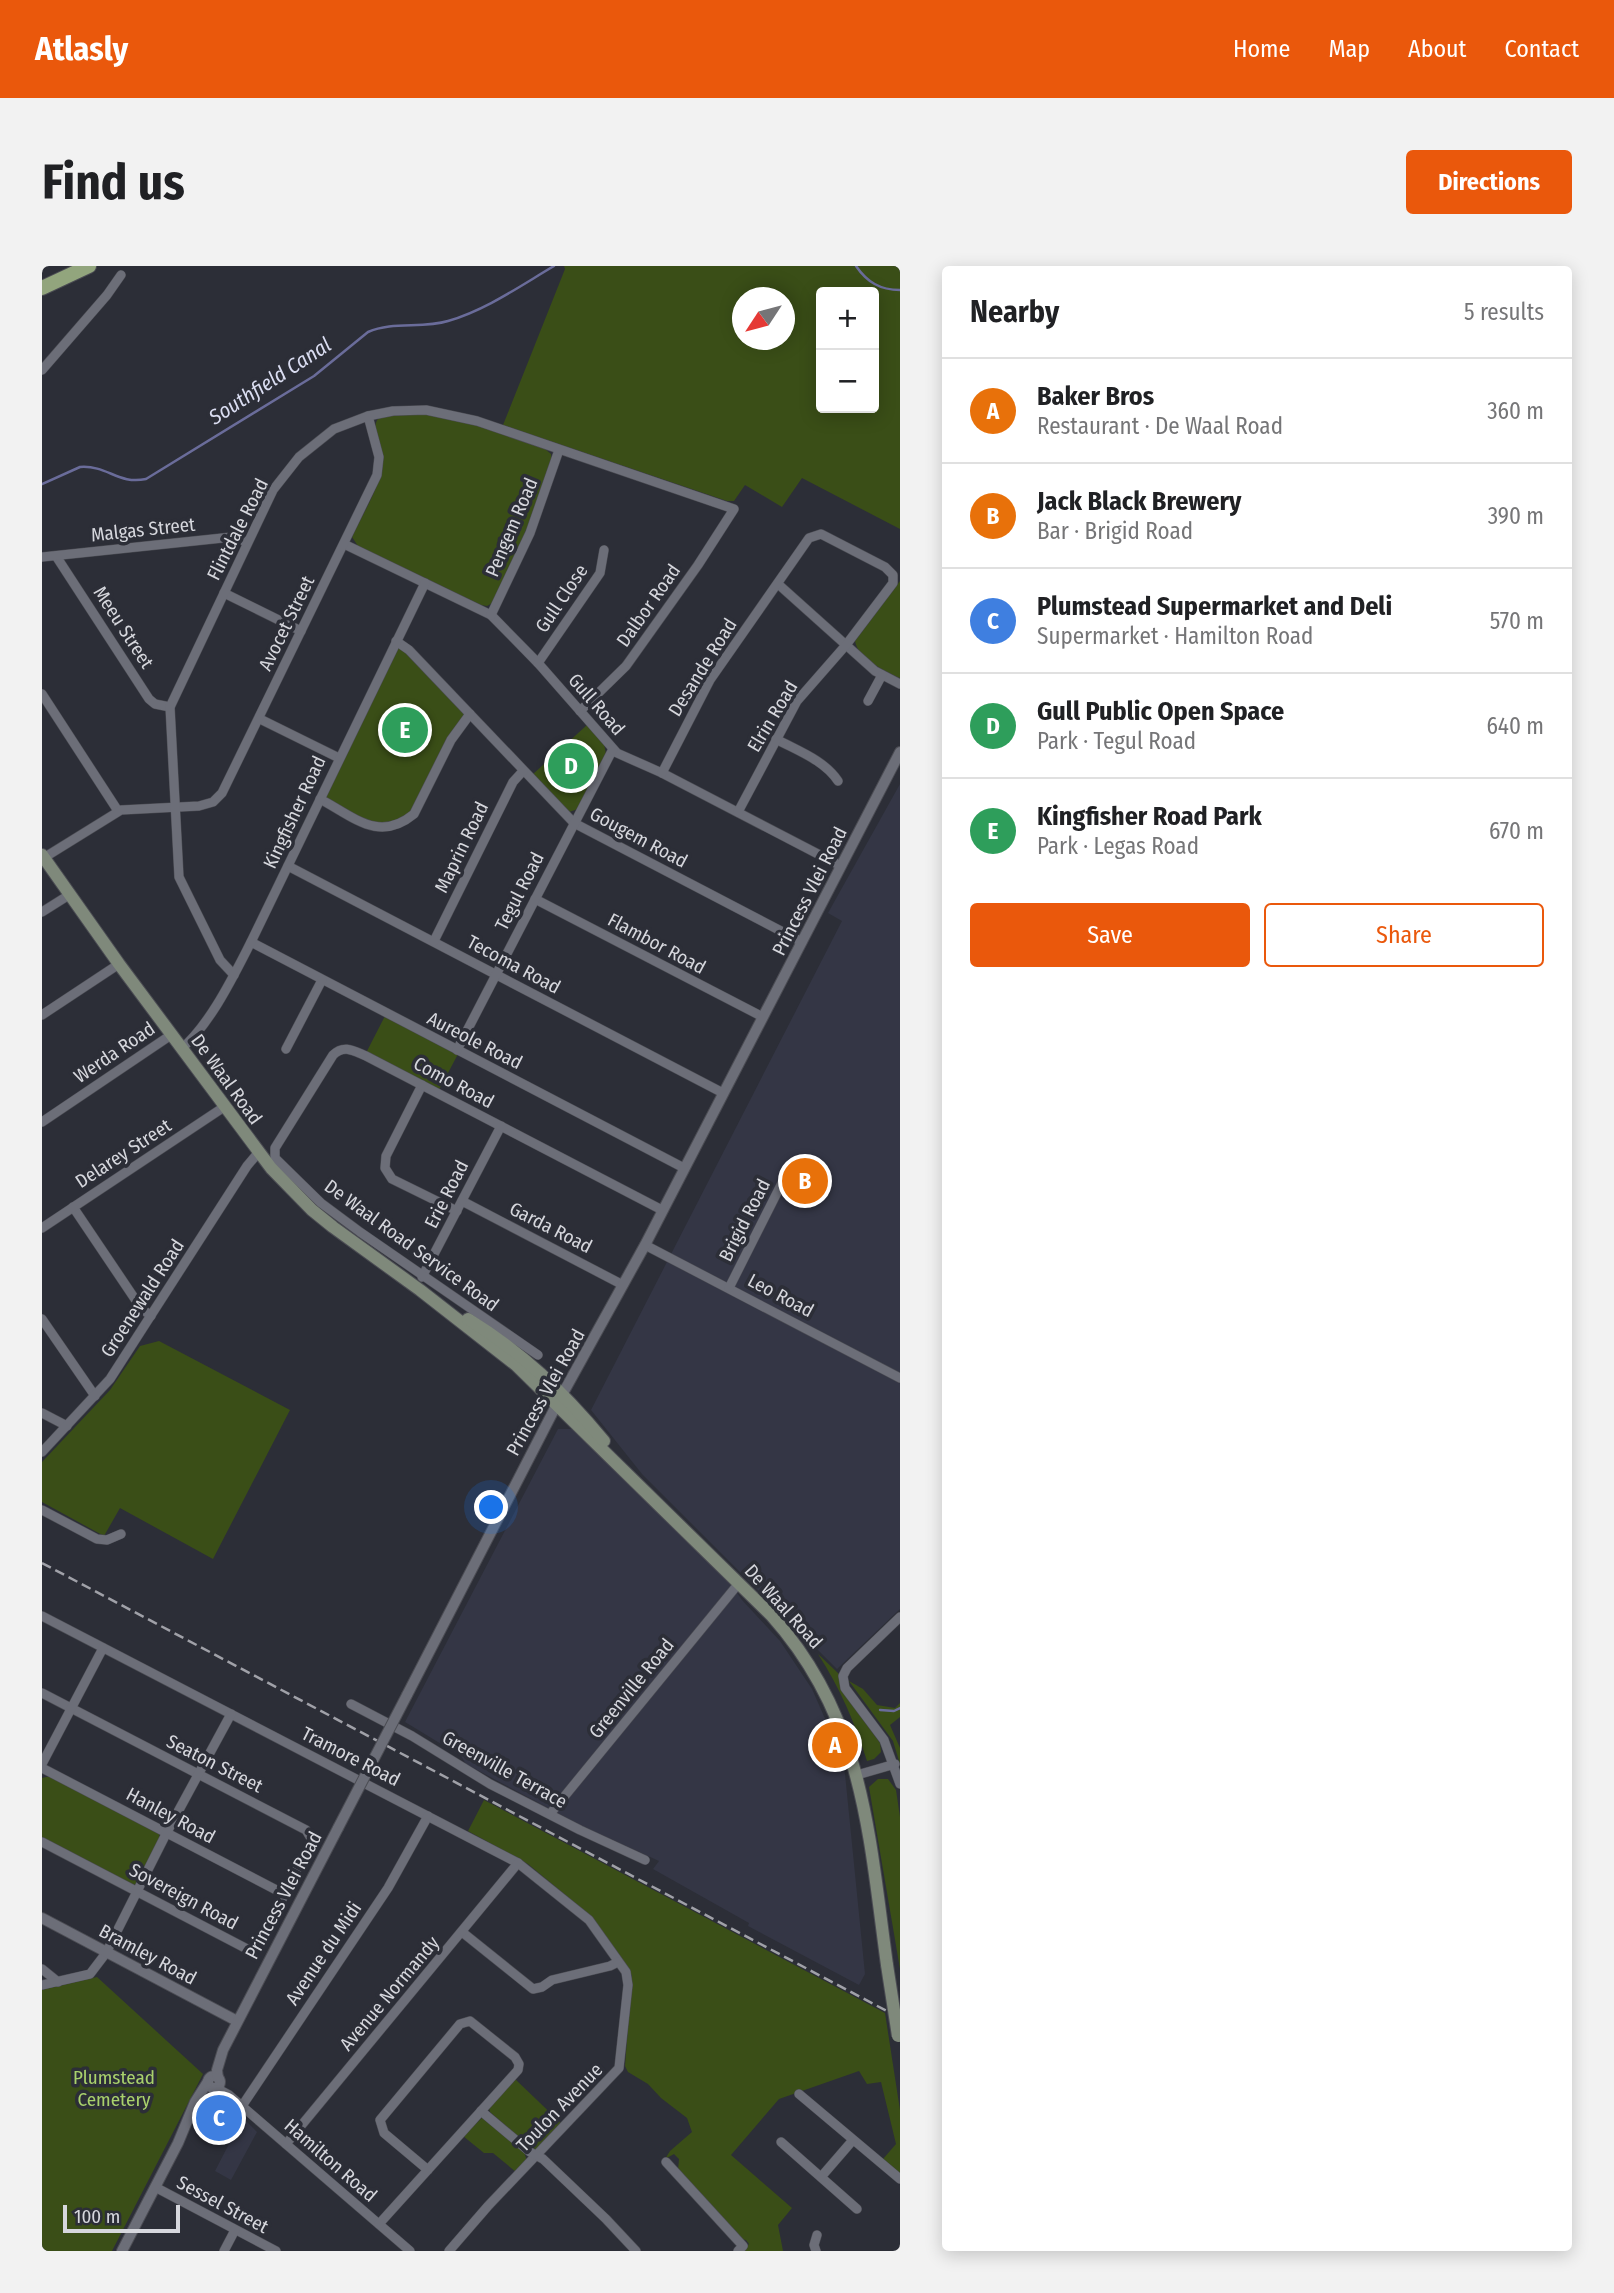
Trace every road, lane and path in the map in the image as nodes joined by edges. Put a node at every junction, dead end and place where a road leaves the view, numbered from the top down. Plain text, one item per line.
1 (89, 266) edge
2 (121, 275) dead end
3 (42, 288) edge
4 (42, 370) edge
5 (368, 416) junction
6 (559, 450) junction
7 (734, 509) joint
8 (247, 542) junction
9 (344, 544) junction
10 (604, 550) dead end
11 (56, 556) junction
12 (42, 557) edge
13 (425, 583) junction
14 (778, 584) junction
15 (224, 593) junction
16 (491, 615) junction
17 (301, 631) junction
18 (396, 641) junction
19 (846, 645) junction
20 (538, 663) junction
21 (882, 675) junction
22 (900, 684) edge
23 (42, 694) edge
24 (868, 701) dead end
25 (170, 708) junction
26 (580, 711) junction
27 (470, 714) junction
28 (260, 719) junction
29 (776, 739) junction
30 (613, 749) junction
31 (900, 752) edge
32 (339, 758) junction
33 (523, 771) junction
34 (662, 773) junction
35 (838, 781) dead end
36 (320, 799) junction
37 (174, 806) junction
38 (118, 811) junction
39 (738, 812) junction
40 (574, 823) junction
41 (43, 857) edge
42 (288, 866) junction
43 (841, 866) junction
44 (69, 895) junction
45 (535, 899) junction
46 (42, 912) edge
47 (251, 942) junction
48 (434, 942) junction
49 (802, 942) junction
50 (119, 964) junction
51 (496, 974) junction
52 (234, 975) junction
53 (323, 980) junction
54 (42, 1015) edge
55 (763, 1017) junction
56 (171, 1035) junction
57 (181, 1049) junction
58 (286, 1049) dead end
59 (457, 1050) junction
60 (422, 1085) junction
61 (723, 1093) junction
62 (224, 1107) junction
63 (42, 1122) edge
64 (501, 1126) junction
65 (258, 1153) junction
66 (273, 1155) joint
67 (790, 1167) dead end
68 (684, 1168) junction
69 (462, 1201) junction
70 (73, 1207) junction
71 (662, 1210) junction
72 (457, 1211) junction
73 (42, 1228) edge
74 (645, 1245) junction
75 (421, 1284) junction
76 (623, 1285) junction
77 (729, 1288) junction
78 (151, 1316) junction
79 (42, 1319) edge
80 (538, 1355) dead end
81 (900, 1378) edge
82 (94, 1396) junction
83 (560, 1399) junction
84 (42, 1413) edge
85 (67, 1426) junction
86 (42, 1452) edge
87 (42, 1510) edge
88 (121, 1534) dead end
89 (739, 1583) junction
90 (42, 1616) edge
91 (900, 1617) edge
92 (103, 1647) junction
93 (42, 1693) edge
94 (351, 1704) dead end
95 (71, 1708) junction
96 (230, 1714) junction
97 (895, 1764) junction
98 (42, 1766) edge
99 (198, 1774) junction
100 (858, 1775) junction
101 (900, 1784) edge
102 (550, 1814) junction
103 (428, 1816) junction
104 (167, 1832) junction
105 (42, 1842) edge
106 (645, 1860) dead end
107 (518, 1863) junction
108 (137, 1892) junction
109 (284, 1894) junction
110 (42, 1918) edge
111 (462, 1932) junction
112 (106, 1953) junction
113 (618, 1962) junction
114 (42, 1969) edge
115 (58, 1982) junction
116 (42, 1985) edge
117 (237, 2021) junction
118 (900, 2046) edge
119 (214, 2083) junction
120 (799, 2094) dead end
121 (242, 2106) junction
122 (481, 2110) junction
123 (853, 2140) junction
124 (781, 2142) dead end
125 (286, 2144) junction
126 (537, 2155) junction
127 (666, 2162) dead end
128 (428, 2169) junction
129 (821, 2177) junction
130 (900, 2179) edge
131 (155, 2188) junction
132 (858, 2208) dead end
133 (379, 2224) junction
134 (235, 2230) junction
135 (817, 2235) dead end
136 (739, 2250) edge
137 (122, 2251) edge
138 (224, 2251) edge
139 (276, 2251) edge
140 (410, 2251) edge
141 (449, 2251) edge
142 (636, 2251) edge
143 (816, 2251) edge

1 - 3 main road
2 - 4 street
5 - 6 street, Flintdale Road
5 - 8 street, Flintdale Road
5 - 9 street, Avocet Street
6 - 7 street, Flintdale Road
6 - 16 street, Pengem Road
7 - 26 street, Dalbor Road
8 - 11 street, Malgas Street
8 - 15 street, Flintdale Road
9 - 13 street, Gull Road
9 - 17 street, Avocet Street
10 - 20 street, Gull Close
11 - 12 street, Malgas Street
11 - 25 street, Meeu Street
13 - 16 street, Gull Road
13 - 18 street, Kingfisher Road
14 - 19 street
14 - 19 street, Desande Road
14 - 34 street, Desande Road
15 - 17 street
15 - 25 street, Flintdale Road
16 - 20 street, Gull Road
17 - 28 street, Avocet Street
18 - 27 street, Gougem Road
18 - 32 street, Kingfisher Road
19 - 21 street
19 - 29 street, Elrin Road
20 - 26 street, Gull Road
21 - 22 street
21 - 24 street
23 - 38 street
25 - 37 street, Flintdale Road
26 - 30 street, Gull Road
27 - 33 street, Gougem Road
27 - 36 street
28 - 32 street
28 - 37 street, Avocet Street
29 - 35 street
29 - 39 street, Elrin Road
30 - 34 street, Gull Road
30 - 40 street, Tegul Road
31 - 43 street, Princess Vlei Road
32 - 36 street, Kingfisher Road
33 - 40 street, Gougem Road
33 - 48 street, Maprin Road
34 - 39 street, Gull Road
36 - 42 street, Kingfisher Road
37 - 38 street, Avocet Street
37 - 52 street, Flintdale Road
38 - 41 street
39 - 43 street, Gull Road
40 - 45 street, Tegul Road
40 - 49 street, Gougem Road
41 - 44 main road, De Waal Road
42 - 47 street, Kingfisher Road
42 - 48 street, Tecoma Road
43 - 49 street, Princess Vlei Road
44 - 46 street
44 - 50 main road, De Waal Road
45 - 51 street, Tegul Road
45 - 55 street, Flambor Road
47 - 52 street, Kingfisher Road
47 - 53 street, Aureole Road
48 - 51 street, Tecoma Road
49 - 55 street, Princess Vlei Road
50 - 54 street
50 - 56 main road, De Waal Road
51 - 59 street, Tegul Road
51 - 61 street, Tecoma Road
52 - 57 street, Kingfisher Road
53 - 58 street
53 - 59 street, Aureole Road
55 - 61 street, Princess Vlei Road
56 - 57 main road, De Waal Road
56 - 63 street, Werda Road
57 - 62 main road, De Waal Road
59 - 68 street, Aureole Road
60 - 64 street, Como Road
60 - 66 street, Como Road
60 - 72 street
61 - 68 street, Princess Vlei Road
62 - 65 main road, De Waal Road
62 - 70 street, Delarey Street
64 - 69 street, Erie Road
64 - 71 street, Como Road
65 - 75 main road, De Waal Road
65 - 78 street, Groenewald Road
66 - 75 street, De Waal Road Service Road
67 - 77 street, Brigid Road
68 - 71 street, Princess Vlei Road
69 - 72 street, Erie Road
69 - 76 street, Garda Road
70 - 73 street, Delarey Street
70 - 78 street
71 - 74 street, Princess Vlei Road
72 - 75 street, Erie Road
74 - 76 street, Princess Vlei Road
74 - 77 street, Leo Road
75 - 80 street, De Waal Road Service Road
75 - 83 main road, De Waal Road
76 - 83 street, Princess Vlei Road
77 - 81 street, Leo Road
78 - 82 street, Groenewald Road
79 - 82 street
82 - 85 street, Groenewald Road
83 - 89 main road, De Waal Road
83 - 117 street, Princess Vlei Road, bridge
84 - 85 street
85 - 86 street, Groenewald Road
87 - 88 street
89 - 100 main road, De Waal Road
89 - 102 street, Greenville Road
90 - 92 street, Tramore Road
91 - 97 street
92 - 95 street
92 - 96 street, Tramore Road
93 - 95 street, Seaton Street
94 - 102 street, Greenville Terrace
95 - 98 street
95 - 99 street, Seaton Street
96 - 99 street
96 - 103 street, Tramore Road
97 - 100 street
97 - 101 street
98 - 104 street, Hanley Road
99 - 104 street
99 - 109 street, Seaton Street
100 - 118 main road, De Waal Road, bridge
102 - 106 street, Greenville Terrace
103 - 107 street, Tramore Road
103 - 121 street, Avenue du Midi
104 - 108 street
104 - 109 street, Hanley Road
105 - 108 street, Sovereign Road
107 - 111 street, Avenue Normandy
107 - 113 street, Tramore Road
108 - 109 street, Sovereign Road
108 - 112 street
110 - 112 street, Bramley Road
111 - 113 street
111 - 125 street, Avenue Normandy
112 - 115 street
112 - 117 street, Bramley Road
113 - 126 street, Toulon Avenue
114 - 115 street
115 - 116 street
117 - 119 street, Princess Vlei Road
119 - 121 street, Hamilton Road
119 - 131 street, Princess Vlei Road
120 - 123 street
121 - 125 street, Hamilton Road
122 - 126 street
122 - 128 street
122 - 128 street
123 - 129 street
123 - 130 street
124 - 129 street
125 - 133 street, Hamilton Road
126 - 141 street, Toulon Avenue
126 - 142 street
127 - 136 street
128 - 133 street
129 - 132 street
131 - 134 street, Sessel Street
131 - 137 street, Princess Vlei Road
133 - 140 street, Hamilton Road
134 - 138 street
134 - 139 street, Sessel Street
135 - 143 street

